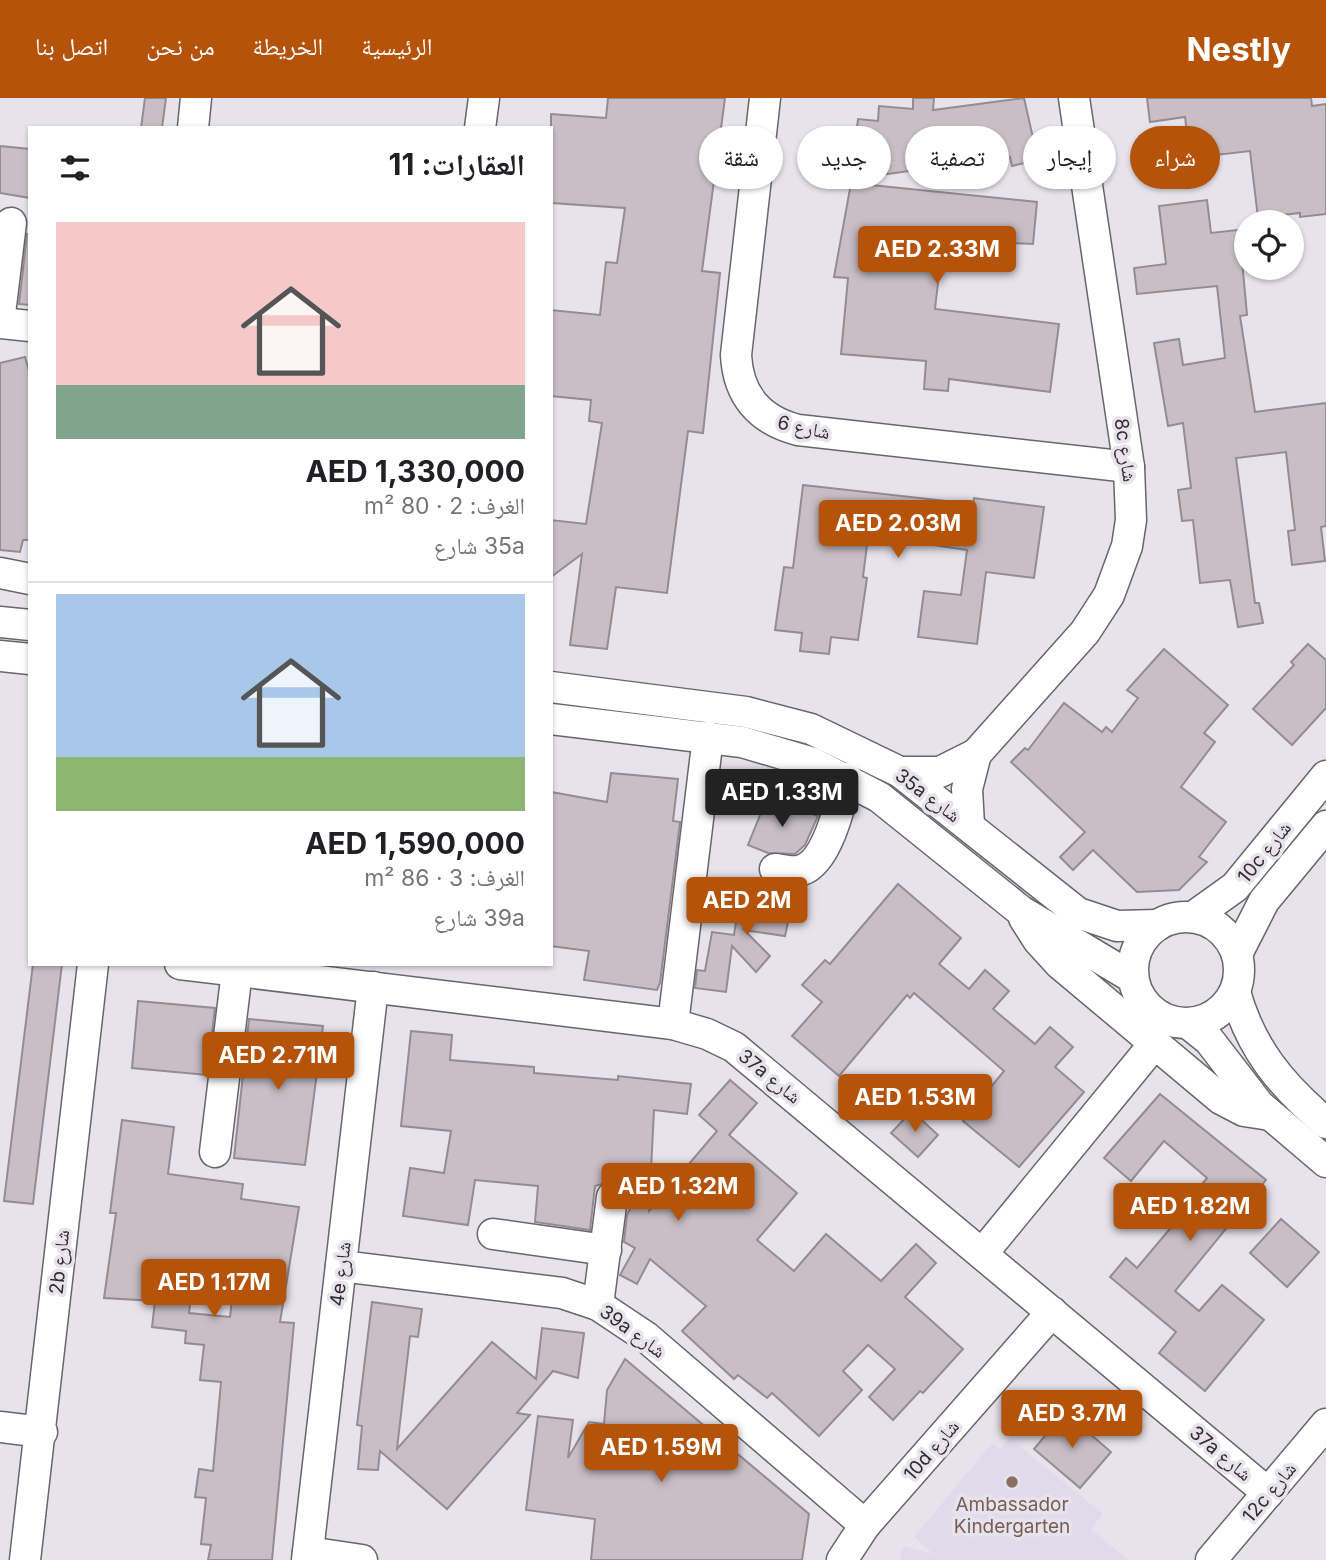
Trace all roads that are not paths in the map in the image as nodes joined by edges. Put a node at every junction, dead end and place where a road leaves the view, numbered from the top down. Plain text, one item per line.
1 (196, 98) edge
2 (484, 98) edge
3 (765, 98) edge
4 (1074, 98) edge
5 (193, 126) edge
6 (480, 126) edge
7 (14, 223) edge
8 (0, 314) edge
9 (0, 323) edge
10 (28, 326) edge
11 (1129, 467) junction
12 (0, 573) edge
13 (28, 579) edge
14 (0, 622) edge
15 (28, 625) edge
16 (0, 656) edge
17 (28, 659) edge
18 (553, 687) edge
19 (553, 719) edge
20 (708, 737) junction
21 (976, 754) junction
22 (900, 772) junction
23 (1326, 776) edge
24 (848, 778) junction
25 (969, 825) junction
26 (1326, 826) edge
27 (775, 869) dead end
28 (1021, 911) junction
29 (1193, 917) junction
30 (1158, 925) junction
31 (1237, 954) junction
32 (93, 966) edge
33 (196, 966) edge
34 (237, 971) junction
35 (295, 971) edge
36 (1133, 978) junction
37 (373, 987) junction
38 (1235, 992) junction
39 (674, 1024) junction
40 (1189, 1024) junction
41 (1155, 1043) junction
42 (1270, 1115) junction
43 (1326, 1123) edge
44 (215, 1152) dead end
45 (1326, 1162) edge
46 (612, 1197) dead end
47 (493, 1234) dead end
48 (606, 1250) junction
49 (982, 1254) junction
50 (341, 1266) junction
51 (598, 1305) junction
52 (1052, 1312) junction
53 (1326, 1424) edge
54 (0, 1427) edge
55 (42, 1432) junction
56 (1268, 1493) junction
57 (865, 1525) junction
58 (308, 1556) edge
59 (25, 1560) edge
60 (362, 1560) edge
61 (842, 1560) edge
62 (1211, 1560) edge

1 - 5 street
2 - 6 street
3 - 11 street, شارع 6
4 - 11 street, 8c شارع
7 - 8 street
9 - 10 street
11 - 21 street, 8c شارع
12 - 13 street
14 - 15 street
16 - 17 street
18 - 22 street, 35a شارع
19 - 20 street, 35a شارع
20 - 24 street, 35a شارع
20 - 39 street
21 - 22 street, 8c شارع
21 - 25 street, 8c شارع
22 - 25 street, 35a شارع
23 - 29 street, 10c شارع
24 - 27 street
24 - 28 street, 35a شارع
25 - 30 street, 35a شارع
26 - 31 street, 10c شارع
28 - 36 street, 35a شارع
28 - 41 street
29 - 30 street
29 - 31 street
30 - 36 street
31 - 38 street
32 - 55 street, 2b شارع
33 - 34 street, 37a شارع
34 - 35 street, 37a شارع
34 - 44 street
35 - 37 street, 37a شارع
36 - 40 street
37 - 39 street, 37a شارع
37 - 50 street, 4e شارع
38 - 40 street
38 - 43 street
39 - 49 street, 37a شارع
40 - 42 street
41 - 42 street
41 - 49 street
42 - 45 street
46 - 48 street
47 - 48 street
48 - 51 street
49 - 52 street, 37a شارع
50 - 51 street, 39a شارع
50 - 58 street, 4e شارع
51 - 57 street, 39a شارع
52 - 56 street, 37a شارع
52 - 57 street, 10d شارع
53 - 56 street, 12c شارع
54 - 55 street
55 - 59 street, 2b شارع
56 - 62 street, 12c شارع
57 - 61 street, 10d شارع
58 - 60 street

